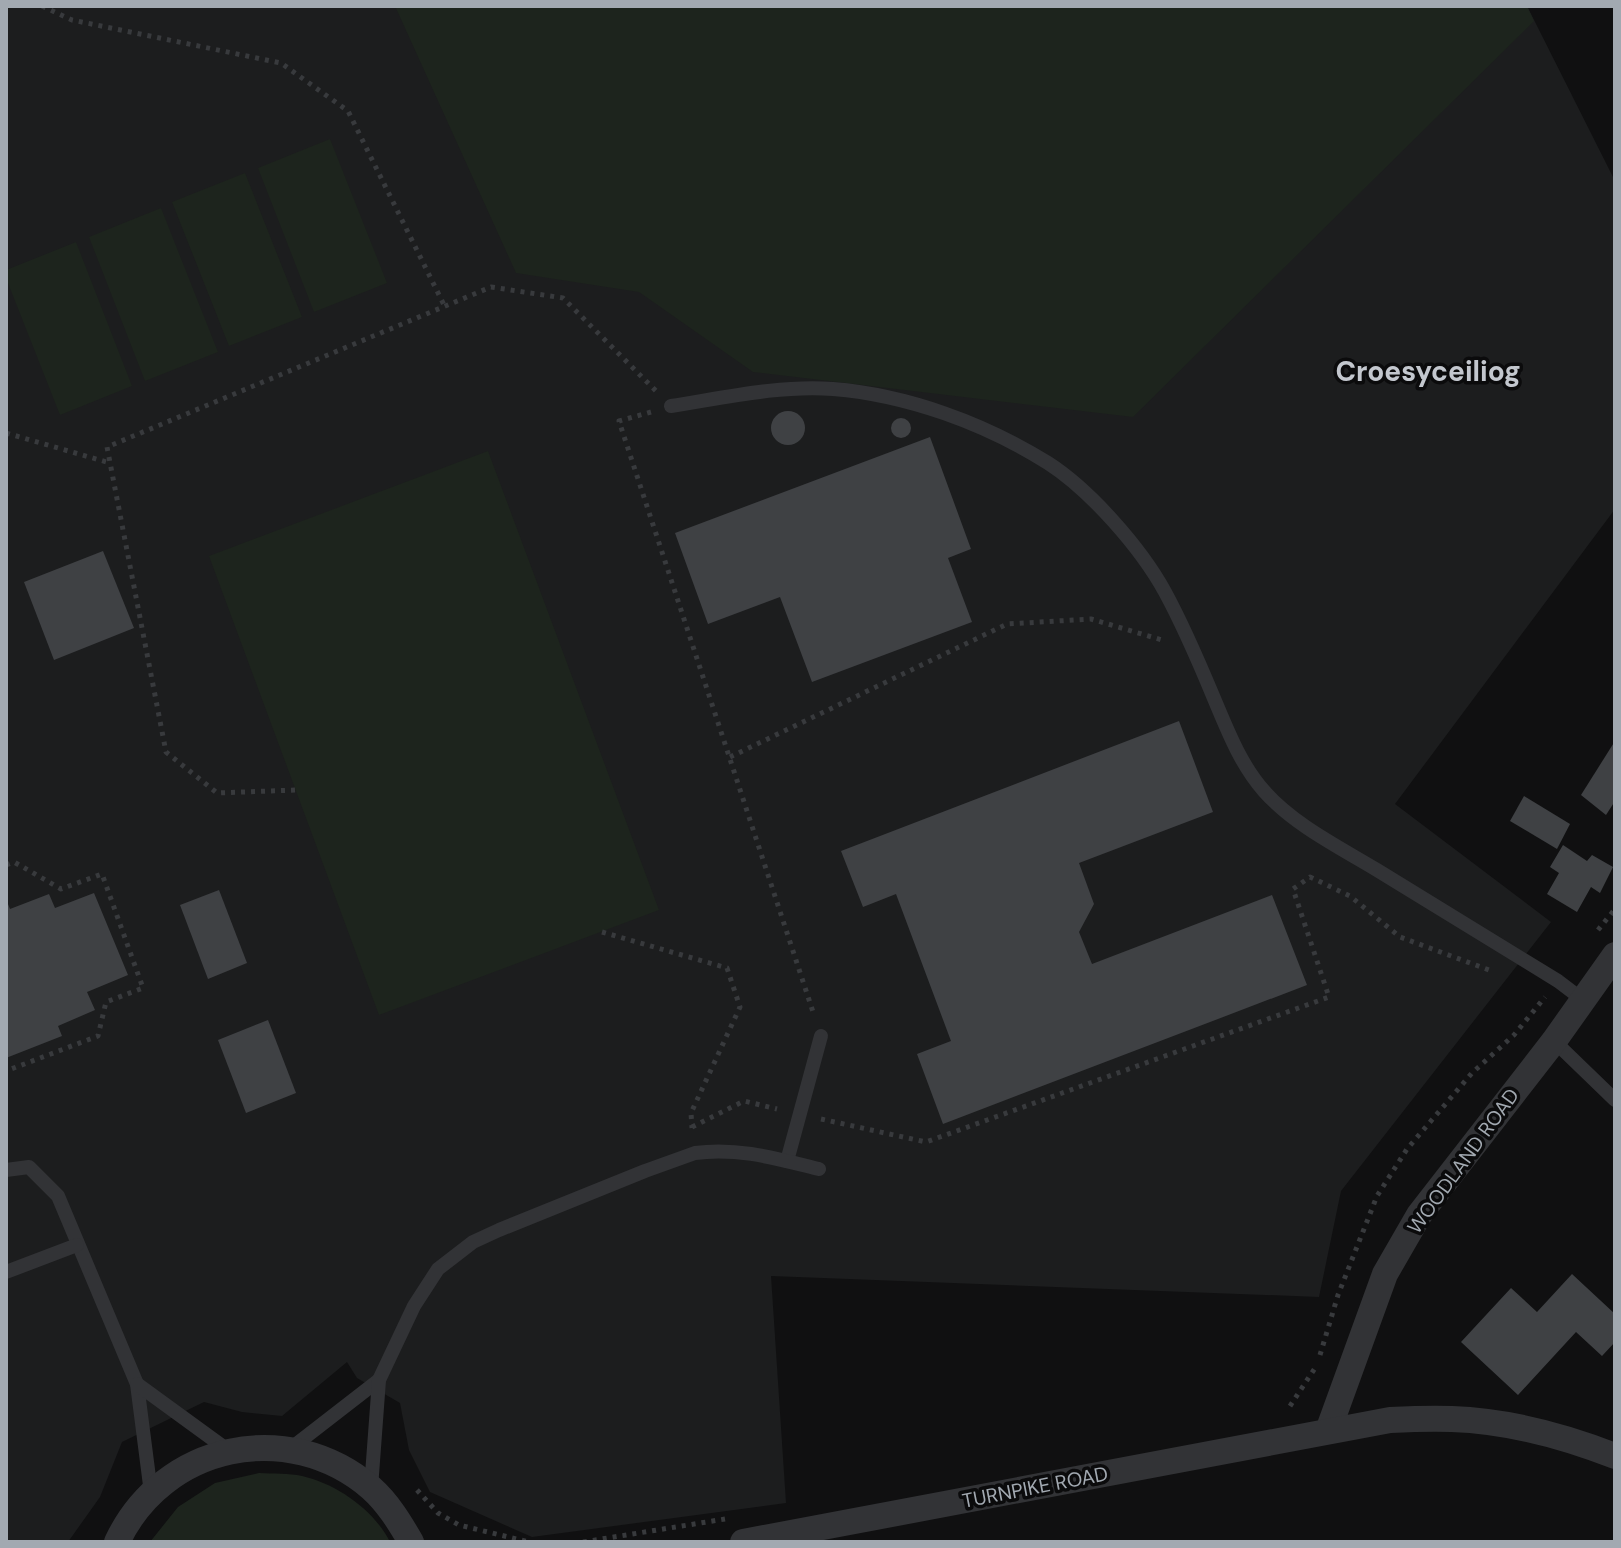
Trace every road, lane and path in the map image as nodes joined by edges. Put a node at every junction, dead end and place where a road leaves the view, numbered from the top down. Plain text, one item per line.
1 (42, 6) edge
2 (445, 307) junction
3 (671, 406) junction
4 (6, 433) edge
5 (110, 463) junction
6 (1194, 650) junction
7 (730, 758) junction
8 (295, 790) dead end
9 (6, 865) edge
10 (1615, 909) edge
11 (602, 932) dead end
12 (1597, 932) dead end
13 (1615, 955) edge
14 (1495, 972) dead end
15 (1558, 981) junction
16 (1531, 992) dead end
17 (1542, 1000) junction
18 (1583, 1000) junction
19 (821, 1036) joint
20 (1554, 1041) junction
21 (6, 1071) edge
22 (1615, 1100) edge
23 (800, 1115) junction
24 (692, 1127) junction
25 (695, 1153) junction
26 (787, 1161) junction
27 (819, 1169) dead end
28 (6, 1170) edge
29 (77, 1245) junction
30 (6, 1272) edge
31 (379, 1380) junction
32 (137, 1384) junction
33 (1278, 1411) dead end
34 (1328, 1431) junction
35 (290, 1449) junction
36 (229, 1451) junction
37 (1615, 1456) edge
38 (371, 1488) junction
39 (416, 1490) dead end
40 (151, 1493) junction
41 (731, 1518) dead end
42 (866, 1531) edge
43 (117, 1542) edge
44 (411, 1542) edge
45 (529, 1542) edge
46 (583, 1542) edge
47 (743, 1542) edge

1 - 2 path
2 - 3 path
2 - 5 path
3 - 6 lane
3 - 7 path
4 - 5 path
5 - 8 path
6 - 7 path
6 - 15 lane
7 - 19 path
9 - 21 path
10 - 12 path
11 - 24 path
13 - 18 street, WOODLAND ROAD
14 - 23 path
15 - 17 path
15 - 18 lane
16 - 17 path
17 - 33 path
18 - 20 street, WOODLAND ROAD
19 - 23 lane
20 - 22 lane
20 - 34 street, WOODLAND ROAD
23 - 24 path
23 - 26 lane
24 - 25 path
25 - 26 lane
25 - 31 lane
26 - 27 lane
28 - 29 lane
29 - 30 lane
29 - 32 lane
31 - 35 lane
31 - 38 lane
32 - 36 lane
32 - 40 lane
34 - 37 street, TURNPIKE ROAD
34 - 42 street, TURNPIKE ROAD
35 - 36 street
35 - 38 street
36 - 40 street
38 - 44 street
39 - 45 path
40 - 43 street
41 - 46 path
42 - 47 street, TURNPIKE ROAD

